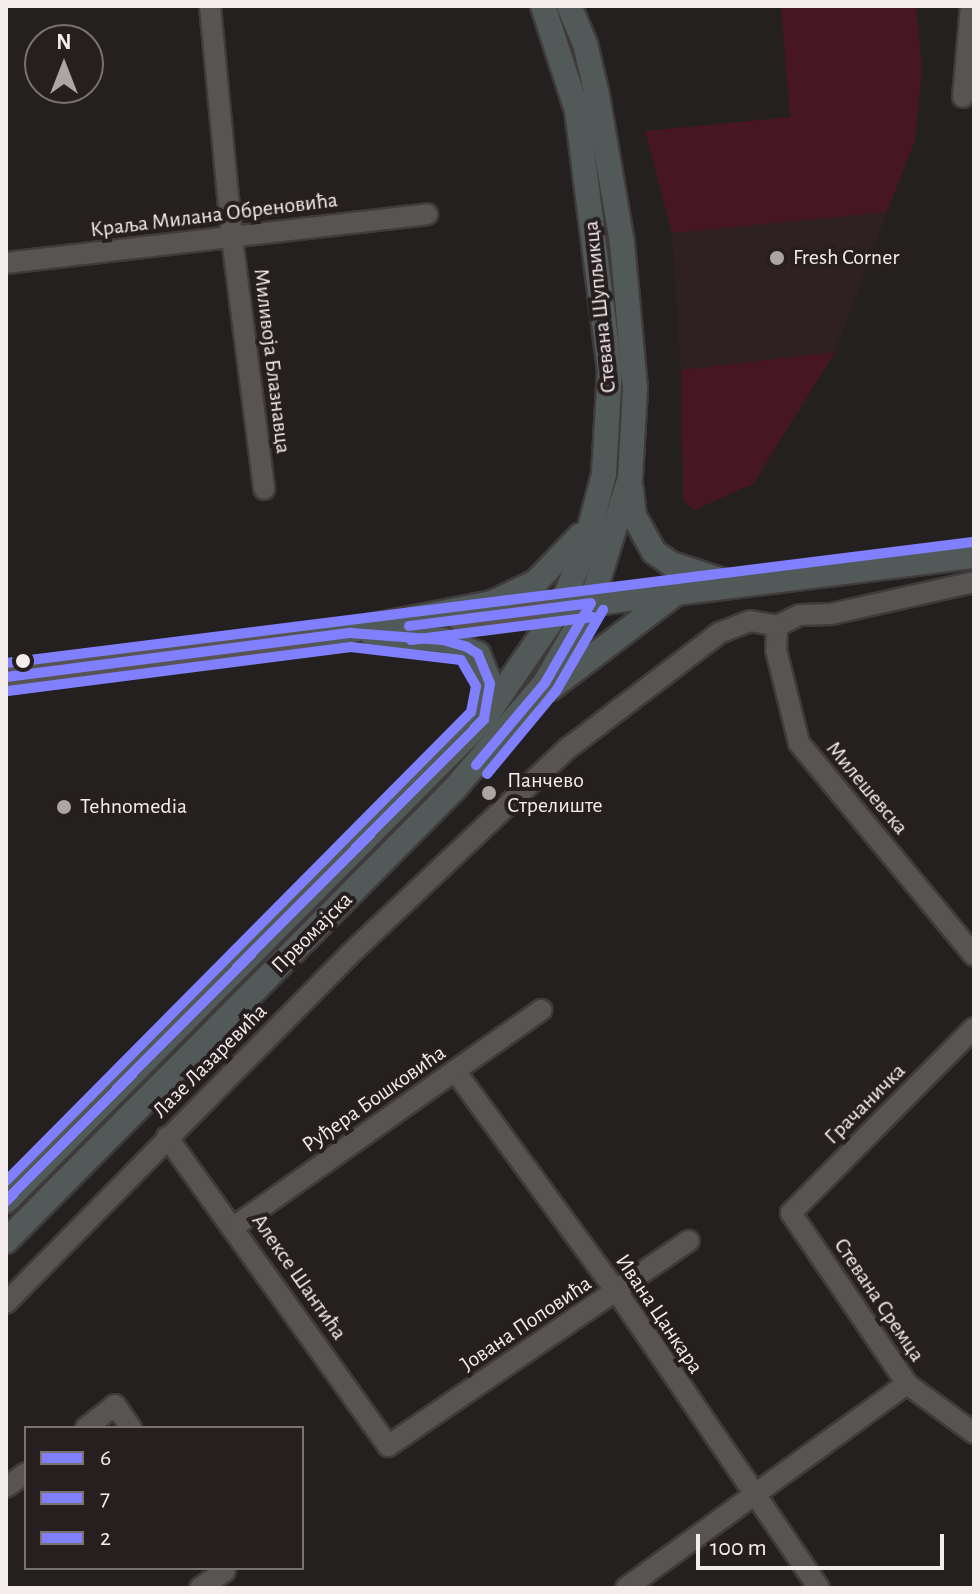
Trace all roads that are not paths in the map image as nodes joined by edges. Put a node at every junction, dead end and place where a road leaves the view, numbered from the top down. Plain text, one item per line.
1 (210, 6) edge
2 (543, 6) edge
3 (569, 6) edge
4 (971, 6) edge
5 (963, 97) dead end
6 (427, 214) dead end
7 (232, 238) junction
8 (6, 263) edge
9 (630, 478) junction
10 (264, 489) dead end
11 (600, 489) junction
12 (974, 556) edge
13 (974, 582) edge
14 (733, 584) junction
15 (680, 592) junction
16 (591, 603) junction
17 (561, 607) junction
18 (777, 626) junction
19 (351, 633) junction
20 (322, 636) junction
21 (6, 677) edge
22 (524, 709) junction
23 (484, 719) junction
24 (974, 955) edge
25 (541, 1010) dead end
26 (974, 1028) edge
27 (455, 1071) junction
28 (167, 1137) junction
29 (6, 1201) edge
30 (791, 1213) joint
31 (235, 1226) junction
32 (6, 1241) edge
33 (689, 1241) dead end
34 (617, 1292) junction
35 (6, 1303) edge
36 (907, 1384) junction
37 (89, 1426) edge
38 (130, 1426) edge
39 (974, 1433) edge
40 (388, 1446) joint
41 (24, 1474) edge
42 (6, 1487) edge
43 (755, 1497) junction
44 (223, 1570) edge
45 (225, 1570) edge
46 (200, 1588) edge
47 (238, 1588) edge
48 (626, 1588) edge
49 (819, 1588) edge

1 - 7 street, Миливоја Блазнавца
2 - 11 main road, Стевана Шупљикца
3 - 9 main road, Стевана Шупљикца
4 - 5 street
6 - 7 street, Краља Милана Обреновића
7 - 8 street, Краља Милана Обреновића
7 - 10 street, Миливоја Блазнавца
9 - 14 main road
9 - 16 main road, Стевана Шупљикца
11 - 17 main road, Стевана Шупљикца
11 - 20 main road
12 - 14 main road
13 - 18 street
14 - 15 main road
15 - 16 main road
15 - 22 main road
16 - 17 main road
16 - 22 main road, Првомајска
17 - 19 street
17 - 23 main road, Првомајска
18 - 24 street, Милешевска
18 - 28 street, Лазе Лазаревића
19 - 20 street
19 - 23 main road
20 - 21 street
22 - 32 main road, Првомајска
23 - 29 main road, Првомајска
25 - 27 street, Руђера Бошковића
26 - 30 street, Грачаничка
27 - 31 street, Руђера Бошковића
27 - 34 street, Ивана Цанкара
28 - 31 street, Алексе Шантића
28 - 35 street, Лазе Лазаревића
30 - 36 street, Стевана Сремца
31 - 40 street, Алексе Шантића
33 - 34 street, Јована Поповића
34 - 40 street, Јована Поповића
34 - 43 street, Ивана Цанкара
36 - 39 street, Стевана Сремца
36 - 43 street
37 - 38 street
41 - 42 street
43 - 48 street
43 - 49 street, Ивана Цанкара
44 - 46 street
45 - 47 street

